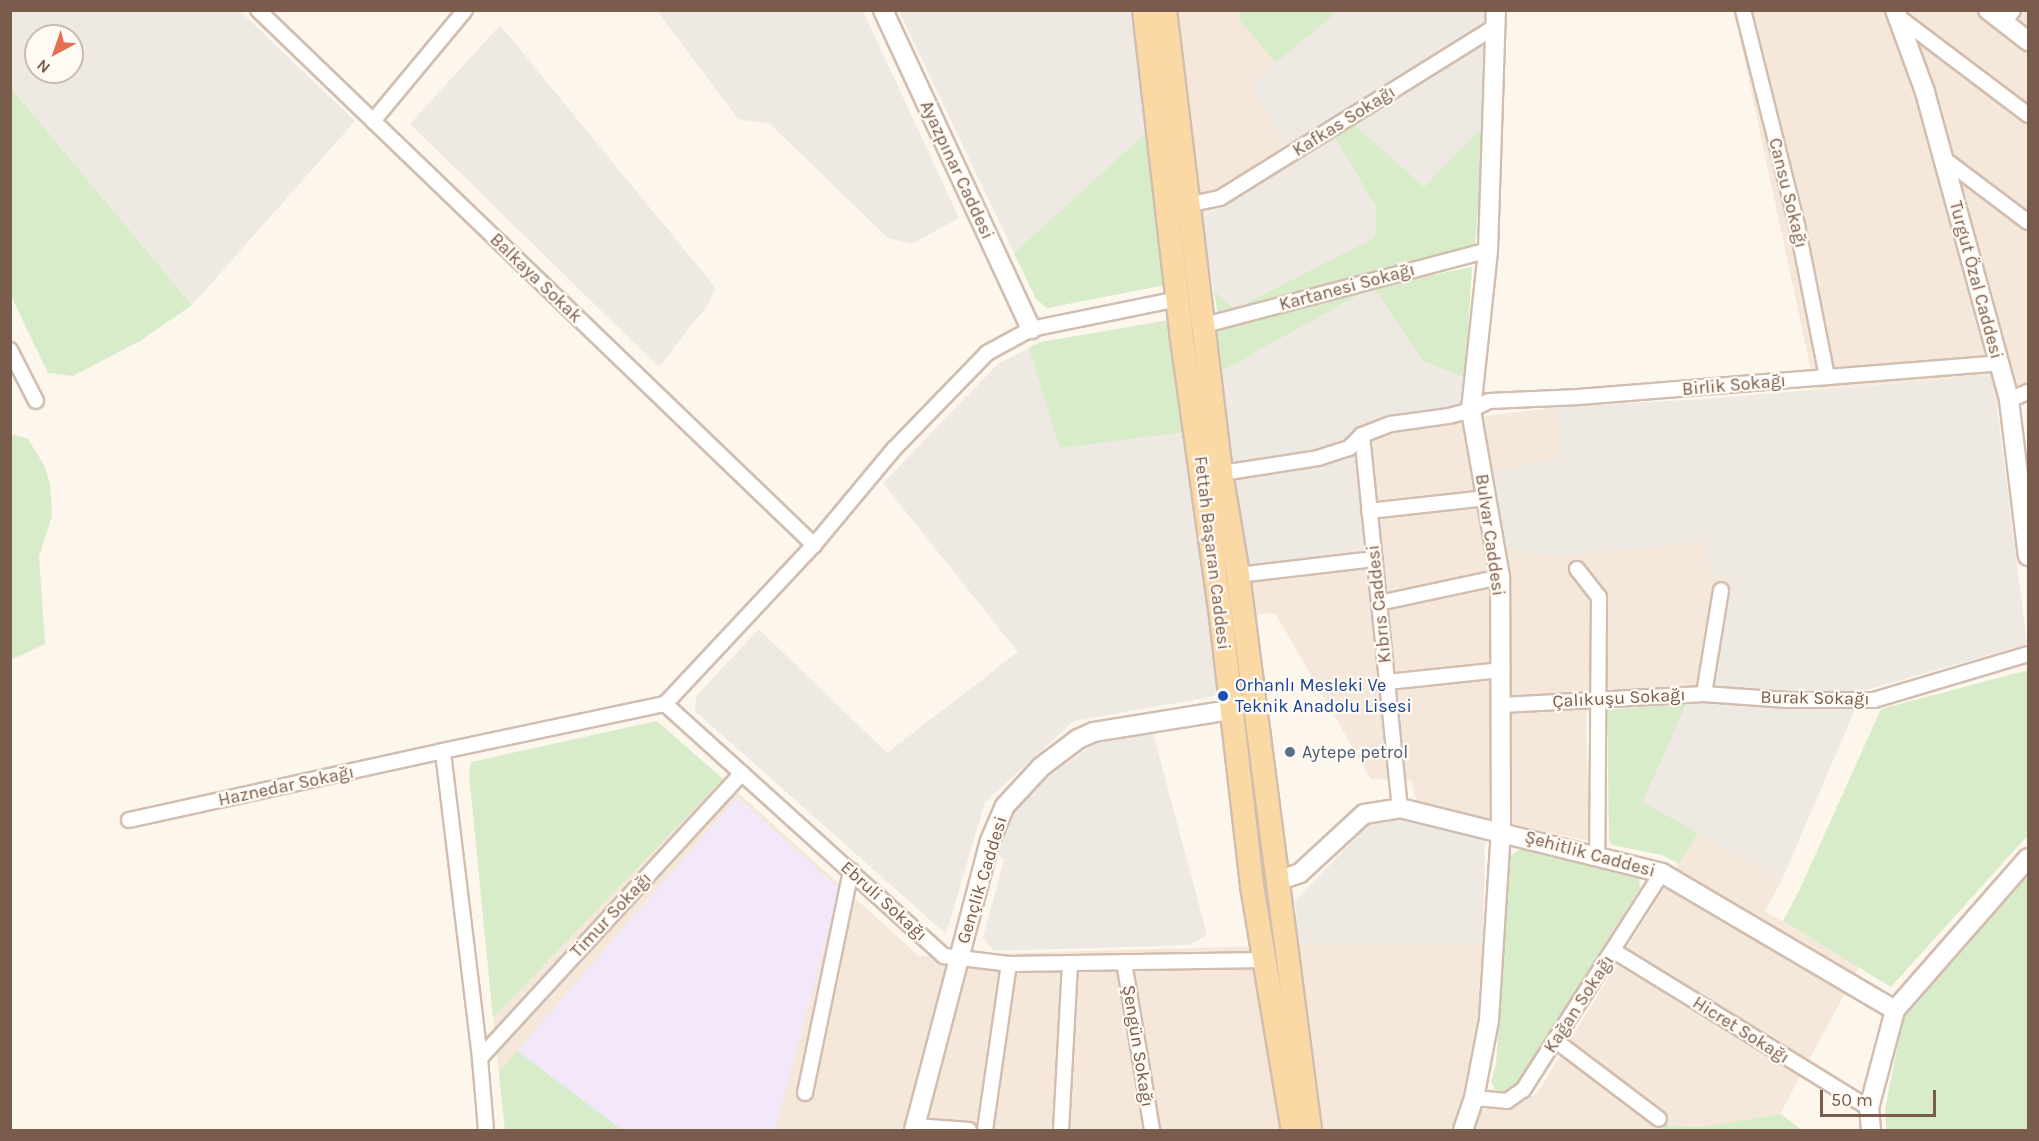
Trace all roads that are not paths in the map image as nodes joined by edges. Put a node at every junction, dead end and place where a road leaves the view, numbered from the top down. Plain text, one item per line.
1 (258, 10) edge
2 (465, 10) edge
3 (1144, 10) edge
4 (1165, 10) edge
5 (1743, 10) edge
6 (1988, 10) edge
7 (884, 12) edge
8 (1896, 13) edge
9 (2009, 17) edge
10 (1496, 18) edge
11 (2028, 40) edge
12 (2028, 115) edge
13 (373, 121) junction
14 (1943, 158) junction
15 (1187, 205) junction
16 (2028, 222) edge
17 (1488, 250) junction
18 (1178, 299) junction
19 (1205, 325) junction
20 (1031, 328) junction
21 (10, 350) edge
22 (1999, 363) junction
23 (1827, 377) junction
24 (2028, 392) edge
25 (2009, 400) junction
26 (36, 401) dead end
27 (1471, 410) junction
28 (1362, 435) junction
29 (1212, 475) junction
30 (1486, 498) junction
31 (1369, 511) junction
32 (814, 545) junction
33 (2028, 556) edge
34 (1374, 558) junction
35 (1577, 569) dead end
36 (1238, 575) junction
37 (1500, 577) junction
38 (1721, 590) dead end
39 (1379, 603) junction
40 (2028, 654) edge
41 (1502, 670) junction
42 (1387, 682) junction
43 (1704, 694) junction
44 (1598, 699) junction
45 (665, 704) junction
46 (1502, 705) junction
47 (1230, 710) junction
48 (444, 751) junction
49 (742, 773) junction
50 (1400, 808) junction
51 (129, 820) dead end
52 (1501, 831) junction
53 (1597, 856) junction
54 (2028, 858) edge
55 (851, 872) junction
56 (1662, 873) junction
57 (1276, 881) junction
58 (1614, 951) junction
59 (958, 960) junction
60 (1264, 960) junction
61 (1124, 962) junction
62 (1070, 963) junction
63 (1009, 964) junction
64 (1896, 1010) junction
65 (1556, 1041) junction
66 (480, 1058) junction
67 (805, 1093) dead end
68 (1474, 1098) junction
69 (1869, 1108) junction
70 (1659, 1119) dead end
71 (914, 1128) edge
72 (1292, 1130) edge
73 (486, 1131) edge
74 (969, 1131) edge
75 (985, 1131) edge
76 (1061, 1131) edge
77 (1152, 1131) edge
78 (1310, 1131) edge
79 (1463, 1131) edge
80 (1871, 1131) edge

1 - 13 street, Balkaya Sokak
2 - 13 street
3 - 18 main road, Fettah Başaran Caddesi
4 - 15 main road, Fettah Başaran Caddesi
5 - 23 street, Cansu Sokağı
6 - 9 street
7 - 20 street, Ayazpınar Caddesi
8 - 12 street
8 - 14 street, Turgut Özal Caddesi
9 - 11 street
10 - 15 street, Kafkas Sokağı
10 - 17 street, Bulvar Caddesi
13 - 32 street, Balkaya Sokak
14 - 16 street
14 - 22 street, Turgut Özal Caddesi
15 - 19 main road, Fettah Başaran Caddesi
17 - 19 street, Kartanesi Sokağı
17 - 27 street, Bulvar Caddesi
18 - 20 street
18 - 29 main road, Fettah Başaran Caddesi
19 - 29 main road, Fettah Başaran Caddesi
20 - 32 street
21 - 26 street
22 - 23 street, Birlik Sokağı
22 - 25 street, Turgut Özal Caddesi
23 - 27 street, Birlik Sokağı
24 - 25 street
25 - 33 street, Turgut Özal Caddesi
27 - 28 street, Birlik Sokağı
27 - 30 street, Bulvar Caddesi
28 - 29 street, Birlik Sokağı
28 - 31 street, Kıbrıs Caddesi
29 - 36 main road, Fettah Başaran Caddesi
29 - 47 main road, Fettah Başaran Caddesi
30 - 31 street
30 - 37 street, Bulvar Caddesi
31 - 34 street, Kıbrıs Caddesi
32 - 45 street
34 - 36 street
34 - 39 street, Kıbrıs Caddesi
35 - 44 street
36 - 57 main road, Fettah Başaran Caddesi
37 - 39 street
37 - 41 street, Bulvar Caddesi
38 - 43 street, Çalıkuşu Sokağı
39 - 42 street, Kıbrıs Caddesi
40 - 43 street, Burak Sokağı
41 - 42 street
41 - 46 street, Bulvar Caddesi
42 - 50 street, Kıbrıs Caddesi
43 - 44 street, Çalıkuşu Sokağı
44 - 46 street, Çalıkuşu Sokağı
44 - 53 street
45 - 48 street, Haznedar Sokağı
45 - 49 street, Ebruli Sokağı
46 - 52 street, Bulvar Caddesi
47 - 59 street, Gençlik Caddesi
47 - 60 main road, Fettah Başaran Caddesi
48 - 51 street, Haznedar Sokağı
48 - 66 street
49 - 55 street, Ebruli Sokağı
49 - 66 street, Timur Sokağı
50 - 52 street, Şehitlik Caddesi
50 - 57 street, Şehitlik Caddesi
52 - 53 street, Şehitlik Caddesi
52 - 68 street, Bulvar Caddesi
53 - 56 street, Şehitlik Caddesi
54 - 64 street
55 - 59 street, Ebruli Sokağı
55 - 67 street
56 - 58 street, Kağan Sokağı
56 - 64 street, Şehitlik Caddesi
57 - 78 main road, Fettah Başaran Caddesi
58 - 65 street, Kağan Sokağı
58 - 69 street, Hicret Sokağı
59 - 63 street, Ebruli Sokağı
59 - 71 street, Gençlik Caddesi
60 - 61 street, Ebruli Sokağı
60 - 72 main road, Fettah Başaran Caddesi
61 - 62 street, Ebruli Sokağı
61 - 77 street, Şengün Sokağı
62 - 63 street, Ebruli Sokağı
62 - 76 street
63 - 75 street
64 - 69 street
65 - 68 street, Kağan Sokağı
65 - 70 street
66 - 73 street
68 - 79 street, Bulvar Caddesi
69 - 80 street
71 - 74 street

